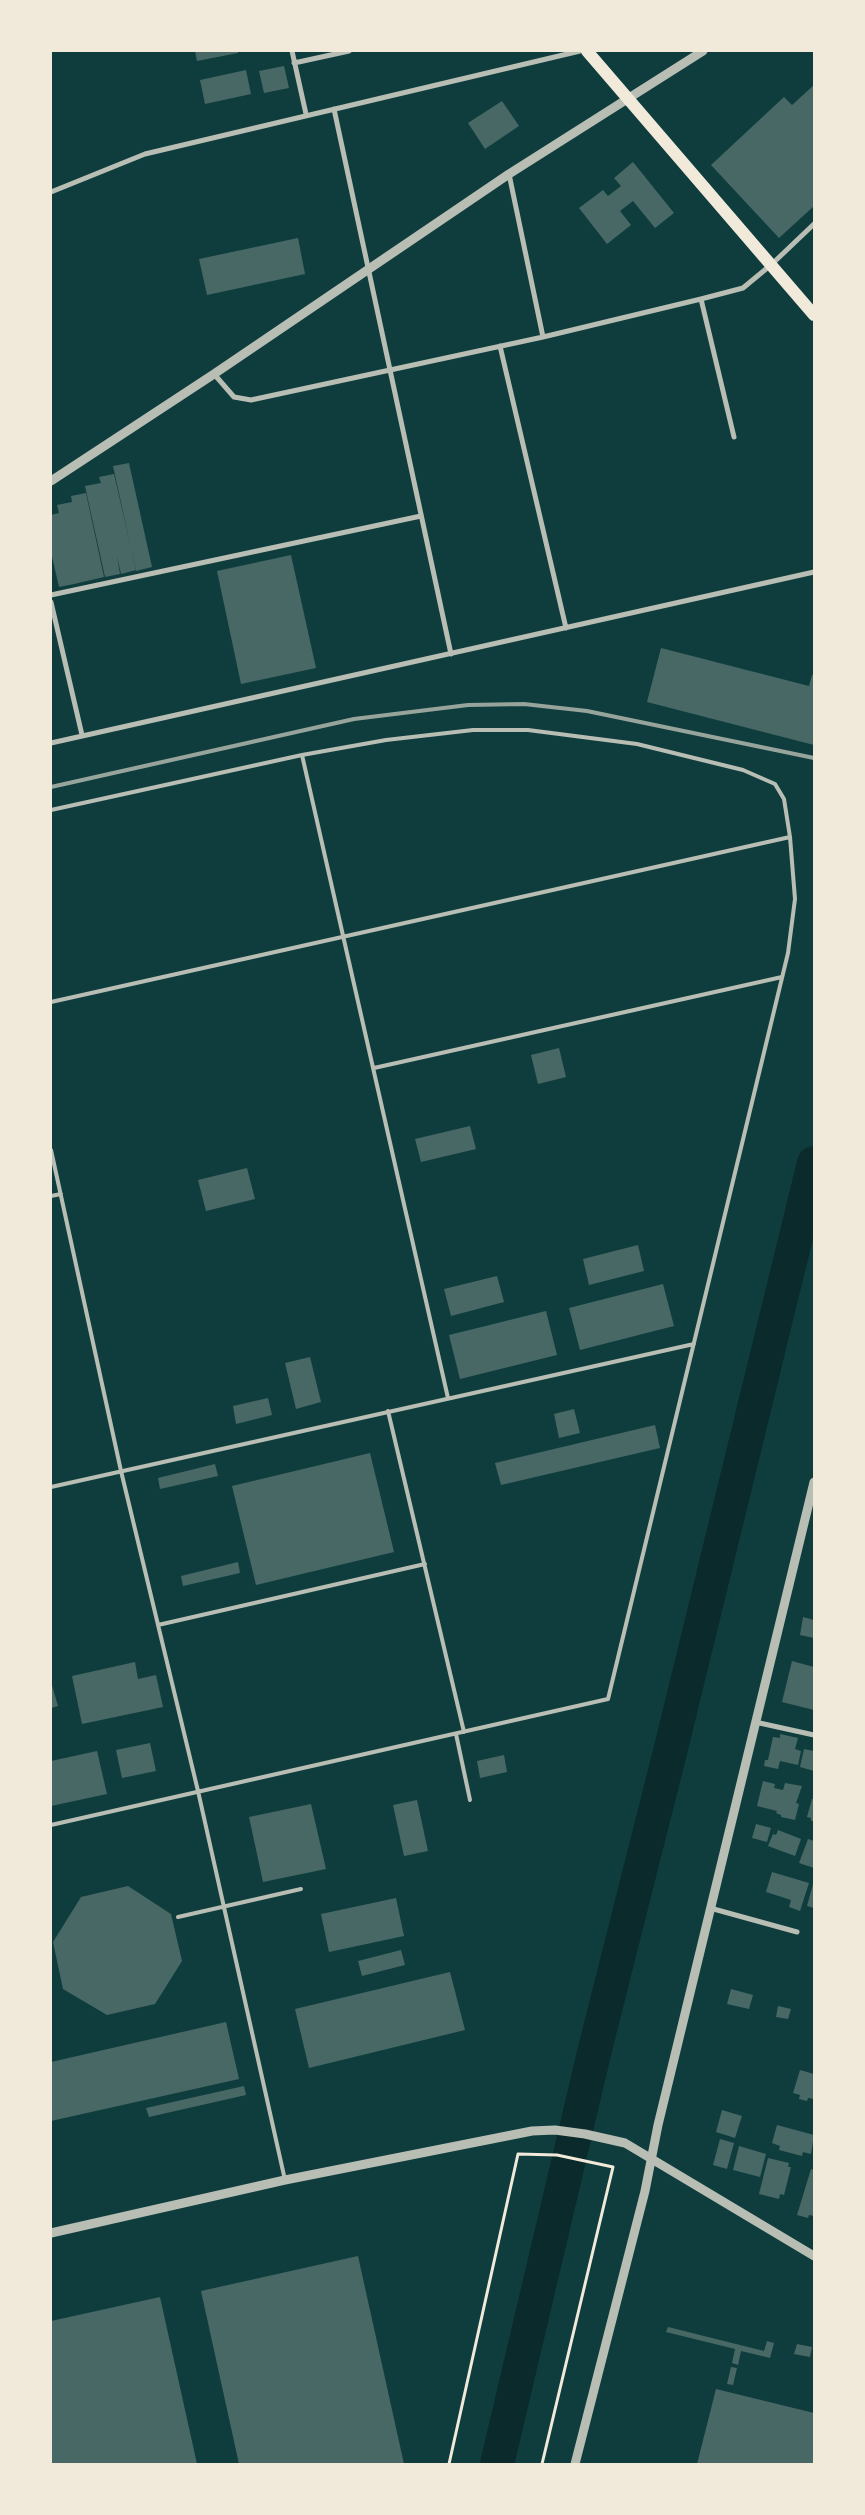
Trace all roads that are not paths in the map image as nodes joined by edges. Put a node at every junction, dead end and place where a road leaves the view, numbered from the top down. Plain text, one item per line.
1 (292, 51) edge
2 (349, 51) edge
3 (580, 51) edge
4 (587, 51) edge
5 (703, 51) edge
6 (294, 63) junction
7 (627, 97) junction
8 (334, 109) junction
9 (306, 114) junction
10 (509, 174) junction
11 (51, 192) edge
12 (814, 224) edge
13 (772, 264) junction
14 (368, 269) junction
15 (702, 299) junction
16 (814, 315) edge
17 (543, 337) junction
18 (500, 346) junction
19 (390, 370) junction
20 (214, 374) junction
21 (734, 437) dead end
22 (51, 481) edge
23 (422, 516) junction
24 (814, 572) edge
25 (51, 595) edge
26 (51, 602) edge
27 (566, 628) junction
28 (451, 654) junction
29 (82, 736) junction
30 (51, 743) edge
31 (302, 755) junction
32 (51, 810) edge
33 (790, 838) junction
34 (342, 939) junction
35 (782, 977) junction
36 (51, 1002) edge
37 (374, 1068) junction
38 (51, 1150) edge
39 (61, 1194) junction
40 (51, 1196) edge
41 (694, 1344) junction
42 (448, 1398) junction
43 (388, 1411) junction
44 (121, 1472) junction
45 (814, 1482) edge
46 (51, 1487) edge
47 (425, 1564) junction
48 (158, 1625) junction
49 (755, 1722) junction
50 (464, 1732) junction
51 (456, 1734) junction
52 (814, 1735) edge
53 (198, 1791) junction
54 (470, 1800) dead end
55 (51, 1825) edge
56 (301, 1889) dead end
57 (224, 1907) junction
58 (710, 1908) junction
59 (178, 1917) dead end
60 (797, 1932) dead end
61 (651, 2159) junction
62 (285, 2180) junction
63 (51, 2233) edge
64 (814, 2256) edge
65 (575, 2464) edge

1 - 6 street
2 - 6 street
3 - 8 street
4 - 7 main road
5 - 7 street
6 - 9 street
7 - 10 street
7 - 13 main road
8 - 9 street
8 - 14 street
9 - 11 street
10 - 14 street
10 - 17 street
12 - 13 street
13 - 15 street
13 - 16 main road
14 - 19 street
14 - 20 street
15 - 17 street
15 - 21 street
17 - 18 street
18 - 19 street
18 - 27 street
19 - 20 street
19 - 23 street
20 - 22 street
23 - 25 street
23 - 28 street
24 - 27 street
26 - 29 street
27 - 28 street
28 - 29 street
29 - 30 street
31 - 32 lane
31 - 33 lane
31 - 34 lane
33 - 34 lane
33 - 35 lane
34 - 36 lane
34 - 37 lane
35 - 37 lane
35 - 41 lane
37 - 42 lane
38 - 39 lane
39 - 40 lane
39 - 44 lane
41 - 42 lane
41 - 50 lane
42 - 43 lane
43 - 44 lane
43 - 47 lane
44 - 46 lane
44 - 48 lane
45 - 49 street
47 - 48 lane
47 - 50 lane
48 - 53 lane
49 - 52 street
49 - 58 street
50 - 51 lane
51 - 53 lane
51 - 54 lane
53 - 55 lane
53 - 57 lane
56 - 57 lane
57 - 59 lane
57 - 62 lane
58 - 60 street
58 - 61 street
61 - 62 street
61 - 64 street
61 - 65 street
62 - 63 street

